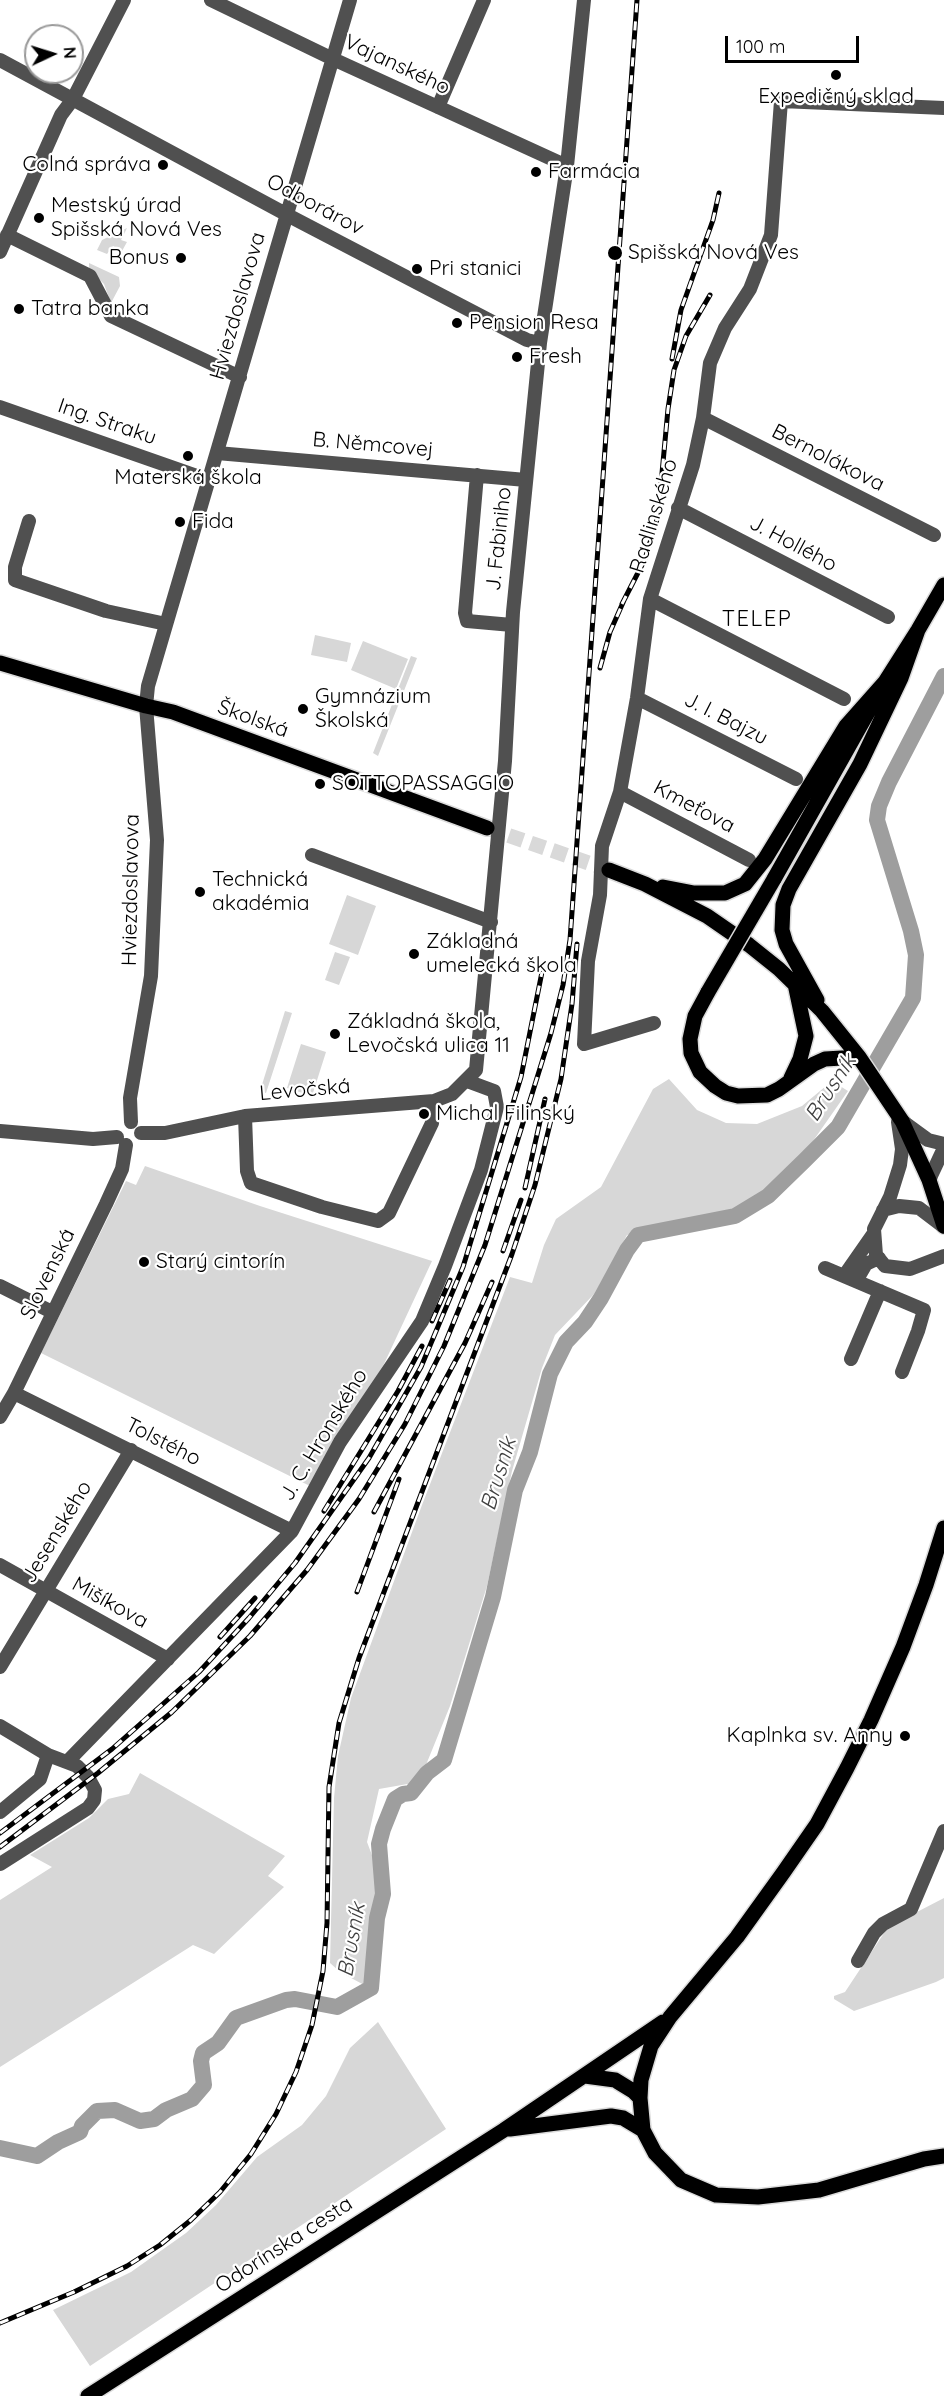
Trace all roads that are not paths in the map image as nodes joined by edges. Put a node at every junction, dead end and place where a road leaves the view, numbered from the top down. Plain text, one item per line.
1 (124, 0) edge
2 (211, 0) edge
3 (350, 0) edge
4 (484, 0) edge
5 (584, 0) edge
6 (333, 59) junction
7 (0, 60) edge
8 (73, 99) junction
9 (438, 107) junction
10 (944, 108) edge
11 (567, 166) junction
12 (287, 215) junction
13 (7, 235) junction
14 (0, 252) edge
15 (540, 343) junction
16 (240, 376) junction
17 (0, 407) edge
18 (703, 418) junction
19 (217, 453) junction
20 (477, 475) junction
21 (200, 477) dead end
22 (526, 480) junction
23 (678, 508) junction
24 (29, 521) dead end
25 (934, 535) dead end
26 (944, 585) edge
27 (650, 598) junction
28 (888, 617) dead end
29 (166, 624) junction
30 (512, 625) junction
31 (918, 630) junction
32 (0, 663) edge
33 (885, 682) junction
34 (637, 698) junction
35 (844, 699) dead end
36 (146, 706) junction
37 (796, 779) dead end
38 (620, 792) junction
39 (487, 828) tunnel mouth
40 (312, 855) dead end
41 (749, 860) dead end
42 (609, 870) tunnel mouth
43 (645, 884) junction
44 (491, 922) junction
45 (795, 984) junction
46 (822, 1011) junction
47 (654, 1023) dead end
48 (860, 1058) junction
49 (467, 1081) junction
50 (789, 1081) junction
51 (434, 1101) junction
52 (245, 1116) junction
53 (899, 1116) junction
54 (131, 1122) junction
55 (0, 1131) edge
56 (141, 1133) junction
57 (121, 1141) junction
58 (944, 1146) edge
59 (928, 1180) junction
60 (883, 1210) junction
61 (944, 1227) edge
62 (874, 1233) junction
63 (944, 1256) edge
64 (879, 1258) junction
65 (825, 1269) dead end
66 (850, 1278) junction
67 (0, 1286) edge
68 (880, 1291) junction
69 (52, 1312) junction
70 (851, 1359) dead end
71 (902, 1372) dead end
72 (14, 1393) junction
73 (0, 1417) edge
74 (131, 1450) junction
75 (944, 1528) edge
76 (292, 1531) junction
77 (0, 1565) edge
78 (46, 1592) junction
79 (168, 1659) junction
80 (0, 1667) edge
81 (0, 1726) edge
82 (48, 1755) junction
83 (68, 1761) junction
84 (0, 1812) edge
85 (944, 1831) edge
86 (0, 1864) edge
87 (858, 1961) dead end
88 (670, 2017) junction
89 (585, 2076) junction
90 (640, 2098) junction
91 (611, 2116) junction
92 (504, 2130) junction
93 (643, 2130) junction
94 (944, 2156) edge
95 (87, 2396) edge

1 - 8 street
2 - 6 street, Vajanského
3 - 6 street, Hviezdoslavova
4 - 9 street
5 - 11 street, J. Fabiniho
6 - 9 street, Vajanského
6 - 12 street, Hviezdoslavova
7 - 8 street, Odborárov
8 - 12 street, Odborárov
8 - 13 street
9 - 11 street, Vajanského
10 - 18 street, Radlinského
11 - 15 street, J. Fabiniho
12 - 15 street, Odborárov
12 - 16 street, Hviezdoslavova
13 - 14 street
13 - 16 street
15 - 22 street, J. Fabiniho
16 - 19 street, Hviezdoslavova
17 - 21 street, Ing. Straku
18 - 23 street, Radlinského
18 - 25 street, Bernolákova
19 - 20 street, B. Němcovej
19 - 29 street, Hviezdoslavova
20 - 22 street, B. Němcovej
20 - 30 street
22 - 30 street, J. Fabiniho
23 - 27 street, Radlinského
23 - 28 street, J. Hollého
24 - 29 street
26 - 31 main road
27 - 34 street, Radlinského
27 - 35 street
29 - 36 street, Hviezdoslavova
30 - 44 street, J. Fabiniho
31 - 33 main road
31 - 46 main road
32 - 36 main road, Školská
33 - 43 main road
33 - 50 main road, bridge
34 - 37 street, J. I. Bajzu
34 - 38 street, Radlinského
36 - 39 main road, Školská
36 - 54 street, Hviezdoslavova
38 - 41 street, Kmeťova
38 - 47 street, Radlinského
40 - 44 street
42 - 43 main road
43 - 45 main road
44 - 49 street, J. Fabiniho
45 - 46 main road
45 - 50 main road
46 - 48 main road
48 - 50 main road
48 - 53 main road
49 - 51 street, Levočská
49 - 76 street, J. C. Hronského
51 - 52 street, Levočská
51 - 52 street
52 - 56 street, Levočská
53 - 58 street
53 - 59 main road
53 - 60 street
54 - 56 street
54 - 57 street
55 - 57 street
56 - 57 street
57 - 69 street, Slovenská
58 - 59 street
59 - 61 main road
60 - 61 street
60 - 62 street
62 - 64 street
62 - 66 street
63 - 64 street
64 - 66 street
65 - 66 street
66 - 68 street
67 - 69 street
68 - 70 street
68 - 71 street
69 - 72 street, Slovenská
72 - 73 street, Slovenská
72 - 74 street, Tolstého
74 - 76 street, Tolstého
74 - 78 street, Jesenského
75 - 88 main road
76 - 79 street, J. C. Hronského
77 - 78 street, Mišíkova
78 - 79 street, Mišíkova
78 - 80 street, Jesenského
79 - 83 street, J. C. Hronského
81 - 82 street
82 - 83 street
82 - 84 street
83 - 86 street
85 - 87 street
88 - 89 main road, Odorínska cesta
88 - 90 main road
89 - 90 main road
89 - 92 main road, Odorínska cesta
90 - 91 main road
90 - 93 main road
91 - 92 main road
91 - 93 main road
92 - 95 main road, Odorínska cesta
93 - 94 main road

